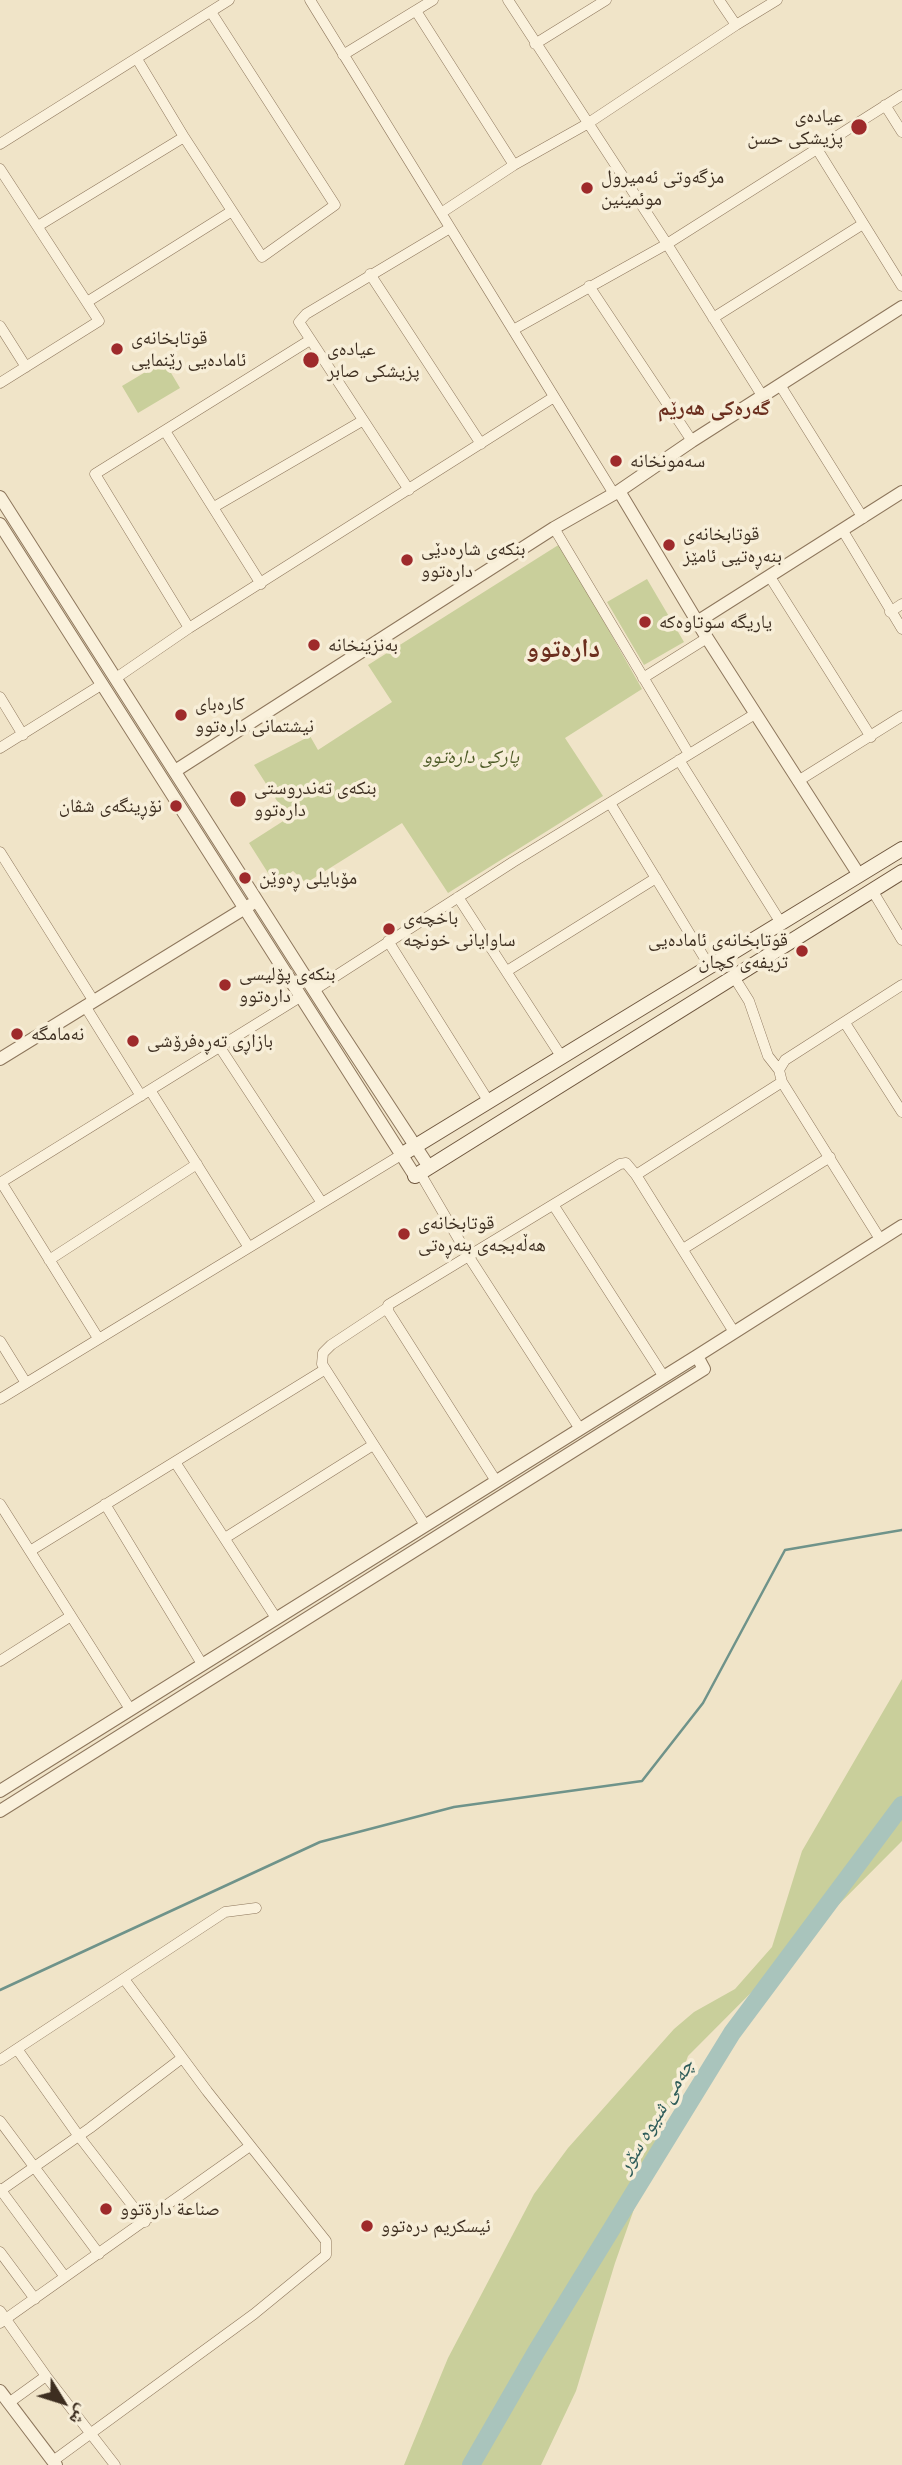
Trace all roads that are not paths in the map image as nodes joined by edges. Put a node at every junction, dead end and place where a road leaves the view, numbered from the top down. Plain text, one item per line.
1 (229, 0) edge
2 (310, 0) edge
3 (433, 0) edge
4 (508, 0) edge
5 (606, 0) edge
6 (719, 0) edge
7 (777, 0) edge
8 (416, 11) junction
9 (211, 12) junction
10 (736, 24) junction
11 (535, 44) junction
12 (343, 55) junction
13 (137, 59) junction
14 (902, 95) edge
15 (885, 105) junction
16 (587, 124) junction
17 (902, 132) edge
18 (184, 137) junction
19 (0, 144) edge
20 (817, 149) junction
21 (513, 165) junction
22 (0, 169) edge
23 (232, 211) junction
24 (441, 213) junction
25 (863, 224) junction
26 (38, 226) junction
27 (450, 228) junction
28 (667, 244) junction
29 (370, 274) junction
30 (589, 286) junction
31 (902, 286) edge
32 (88, 302) junction
33 (902, 307) edge
34 (713, 318) junction
35 (0, 326) edge
36 (513, 330) junction
37 (310, 340) junction
38 (26, 367) junction
39 (0, 383) edge
40 (780, 385) junction
41 (554, 397) junction
42 (763, 397) junction
43 (362, 421) junction
44 (165, 431) junction
45 (692, 441) junction
46 (481, 444) junction
47 (409, 490) junction
48 (616, 492) junction
49 (902, 492) edge
50 (0, 497) edge
51 (214, 507) junction
52 (863, 518) junction
53 (1, 528) edge
54 (554, 528) junction
55 (842, 531) junction
56 (770, 577) junction
57 (261, 584) junction
58 (902, 604) edge
59 (890, 612) junction
60 (697, 622) junction
61 (189, 628) junction
62 (902, 629) edge
63 (707, 638) junction
64 (116, 678) junction
65 (643, 678) junction
66 (101, 685) junction
67 (0, 697) edge
68 (755, 714) junction
69 (902, 716) edge
70 (23, 735) junction
71 (871, 737) junction
72 (0, 748) edge
73 (684, 757) junction
74 (175, 771) junction
75 (162, 780) junction
76 (798, 781) junction
77 (610, 803) junction
78 (902, 849) edge
79 (0, 852) edge
80 (902, 872) edge
81 (859, 875) junction
82 (656, 878) junction
83 (872, 890) junction
84 (458, 897) junction
85 (258, 901) junction
86 (245, 909) junction
87 (781, 923) junction
88 (902, 940) edge
89 (388, 941) junction
90 (291, 954) junction
91 (279, 962) junction
92 (710, 967) junction
93 (506, 971) junction
94 (734, 977) junction
95 (902, 985) edge
96 (721, 986) junction
97 (314, 989) junction
98 (300, 997) junction
99 (89, 1003) junction
100 (845, 1023) junction
101 (219, 1046) junction
102 (561, 1056) junction
103 (0, 1059) edge
104 (779, 1070) junction
105 (782, 1082) junction
106 (145, 1093) junction
107 (489, 1102) junction
108 (902, 1112) edge
109 (415, 1145) junction
110 (401, 1155) junction
111 (830, 1157) junction
112 (197, 1164) junction
113 (421, 1172) junction
114 (636, 1175) junction
115 (0, 1183) edge
116 (322, 1203) junction
117 (554, 1206) junction
118 (902, 1226) edge
119 (880, 1239) junction
120 (248, 1246) junction
121 (683, 1250) junction
122 (469, 1257) junction
123 (49, 1260) junction
124 (387, 1308) junction
125 (734, 1332) junction
126 (99, 1338) junction
127 (0, 1341) edge
128 (697, 1356) junction
129 (324, 1370) junction
130 (664, 1377) junction
131 (26, 1383) junction
132 (0, 1399) edge
133 (580, 1429) junction
134 (373, 1445) junction
135 (175, 1462) junction
136 (496, 1481) junction
137 (0, 1504) edge
138 (105, 1504) junction
139 (425, 1525) junction
140 (225, 1538) junction
141 (30, 1551) junction
142 (72, 1616) junction
143 (276, 1618) junction
144 (235, 1644) junction
145 (243, 1659) junction
146 (0, 1661) edge
147 (202, 1664) junction
148 (130, 1709) junction
149 (0, 1791) edge
150 (0, 1811) edge
151 (256, 1908) dead end
152 (124, 1979) junction
153 (17, 2049) junction
154 (182, 2058) junction
155 (0, 2060) edge
156 (0, 2122) edge
157 (78, 2135) junction
158 (250, 2146) junction
159 (33, 2167) junction
160 (0, 2190) edge
161 (145, 2222) junction
162 (0, 2252) edge
163 (99, 2254) junction
164 (65, 2277) junction
165 (35, 2299) junction
166 (2, 2318) edge
167 (46, 2376) junction
168 (0, 2390) edge
169 (10, 2402) junction
170 (90, 2433) junction
171 (55, 2463) edge
172 (115, 2465) edge

1 - 9 street
2 - 12 street
3 - 8 street
4 - 11 street
5 - 11 street
6 - 10 street
7 - 10 street
8 - 12 street
8 - 21 street
9 - 13 street
9 - 23 street
10 - 16 street
11 - 16 street
12 - 24 street
13 - 18 street
13 - 19 street
14 - 15 street
15 - 17 street
15 - 20 street
16 - 21 street
16 - 28 street
18 - 23 street
18 - 26 street
20 - 25 street
20 - 28 street
21 - 24 street
22 - 26 street
23 - 32 street
24 - 27 street
25 - 31 street
25 - 34 street
26 - 32 street
27 - 29 street
27 - 36 street
28 - 30 street
28 - 34 street
29 - 37 street
29 - 46 street
30 - 36 street
30 - 45 street
32 - 38 street
33 - 40 street
34 - 42 street
35 - 38 street
36 - 41 street
37 - 43 street
37 - 44 street
38 - 39 street
40 - 42 street
40 - 52 street
41 - 46 street
41 - 48 street
42 - 45 street
43 - 47 street
43 - 51 street
44 - 51 street
44 - 61 street
45 - 48 street
46 - 47 street
47 - 57 street
48 - 54 street
48 - 60 street
49 - 52 street
50 - 64 street
51 - 57 street
52 - 55 street
53 - 66 street
54 - 65 street
54 - 74 street
55 - 56 street
55 - 59 street
56 - 60 street
56 - 71 street
57 - 61 street
58 - 59 street
59 - 62 street
60 - 63 street
61 - 64 street
63 - 65 street
63 - 68 street
64 - 74 street
65 - 73 street
66 - 70 street
66 - 75 street
67 - 70 street
68 - 73 street
68 - 76 street
69 - 71 street
70 - 72 street
71 - 76 street
73 - 77 street
73 - 87 street
74 - 75 street
74 - 85 street
75 - 86 street
76 - 81 street
77 - 82 street
77 - 84 street
78 - 81 main road
79 - 99 street
80 - 83 main road
81 - 87 main road
82 - 92 street
82 - 93 street
83 - 88 street
83 - 94 main road
84 - 89 street
84 - 93 street
85 - 86 street
85 - 90 street
86 - 91 street
86 - 99 street
87 - 92 main road
89 - 97 street
89 - 107 street
90 - 91 street
90 - 97 street
91 - 98 street
92 - 96 main road
92 - 102 main road
93 - 102 street
94 - 96 main road
94 - 104 street
95 - 100 street
96 - 113 main road
97 - 109 street
98 - 101 street
98 - 110 street
99 - 103 street
99 - 106 street
100 - 104 street
100 - 108 street
101 - 106 street
101 - 116 street
102 - 107 main road
104 - 105 street
105 - 111 street
105 - 114 street
106 - 112 street
106 - 115 street
107 - 109 main road
109 - 110 main road
109 - 113 street
110 - 113 street
110 - 116 street
111 - 119 street
111 - 121 street
112 - 120 street
112 - 123 street
113 - 122 street
114 - 117 street
114 - 121 street
115 - 123 street
116 - 120 street
117 - 122 street
117 - 130 street
118 - 119 street
119 - 125 street
120 - 126 street
121 - 125 street
122 - 124 street
122 - 133 street
123 - 126 street
124 - 129 street
124 - 136 street
125 - 128 street
126 - 131 street
127 - 131 street
128 - 130 street
128 - 145 street
129 - 134 street
129 - 135 street
130 - 133 street
131 - 132 street
133 - 136 street
134 - 139 street
134 - 140 street
135 - 138 street
135 - 140 street
136 - 139 street
137 - 141 street
138 - 141 street
138 - 147 street
139 - 143 street
140 - 143 street
141 - 142 street
142 - 146 street
142 - 148 street
143 - 144 street
144 - 145 street
144 - 147 street
145 - 150 street
147 - 148 street
148 - 149 street
151 - 152 street
152 - 153 street
152 - 154 street
153 - 155 street
153 - 157 street
154 - 157 street
154 - 158 street
156 - 159 street
157 - 159 street
157 - 161 street
158 - 161 street
158 - 170 street
159 - 160 street
159 - 163 street
160 - 164 street
161 - 163 street
162 - 165 street
163 - 164 street
164 - 165 street
165 - 166 street
166 - 167 street
167 - 169 street
167 - 170 street
168 - 169 street
169 - 171 street
170 - 171 street
170 - 172 street

